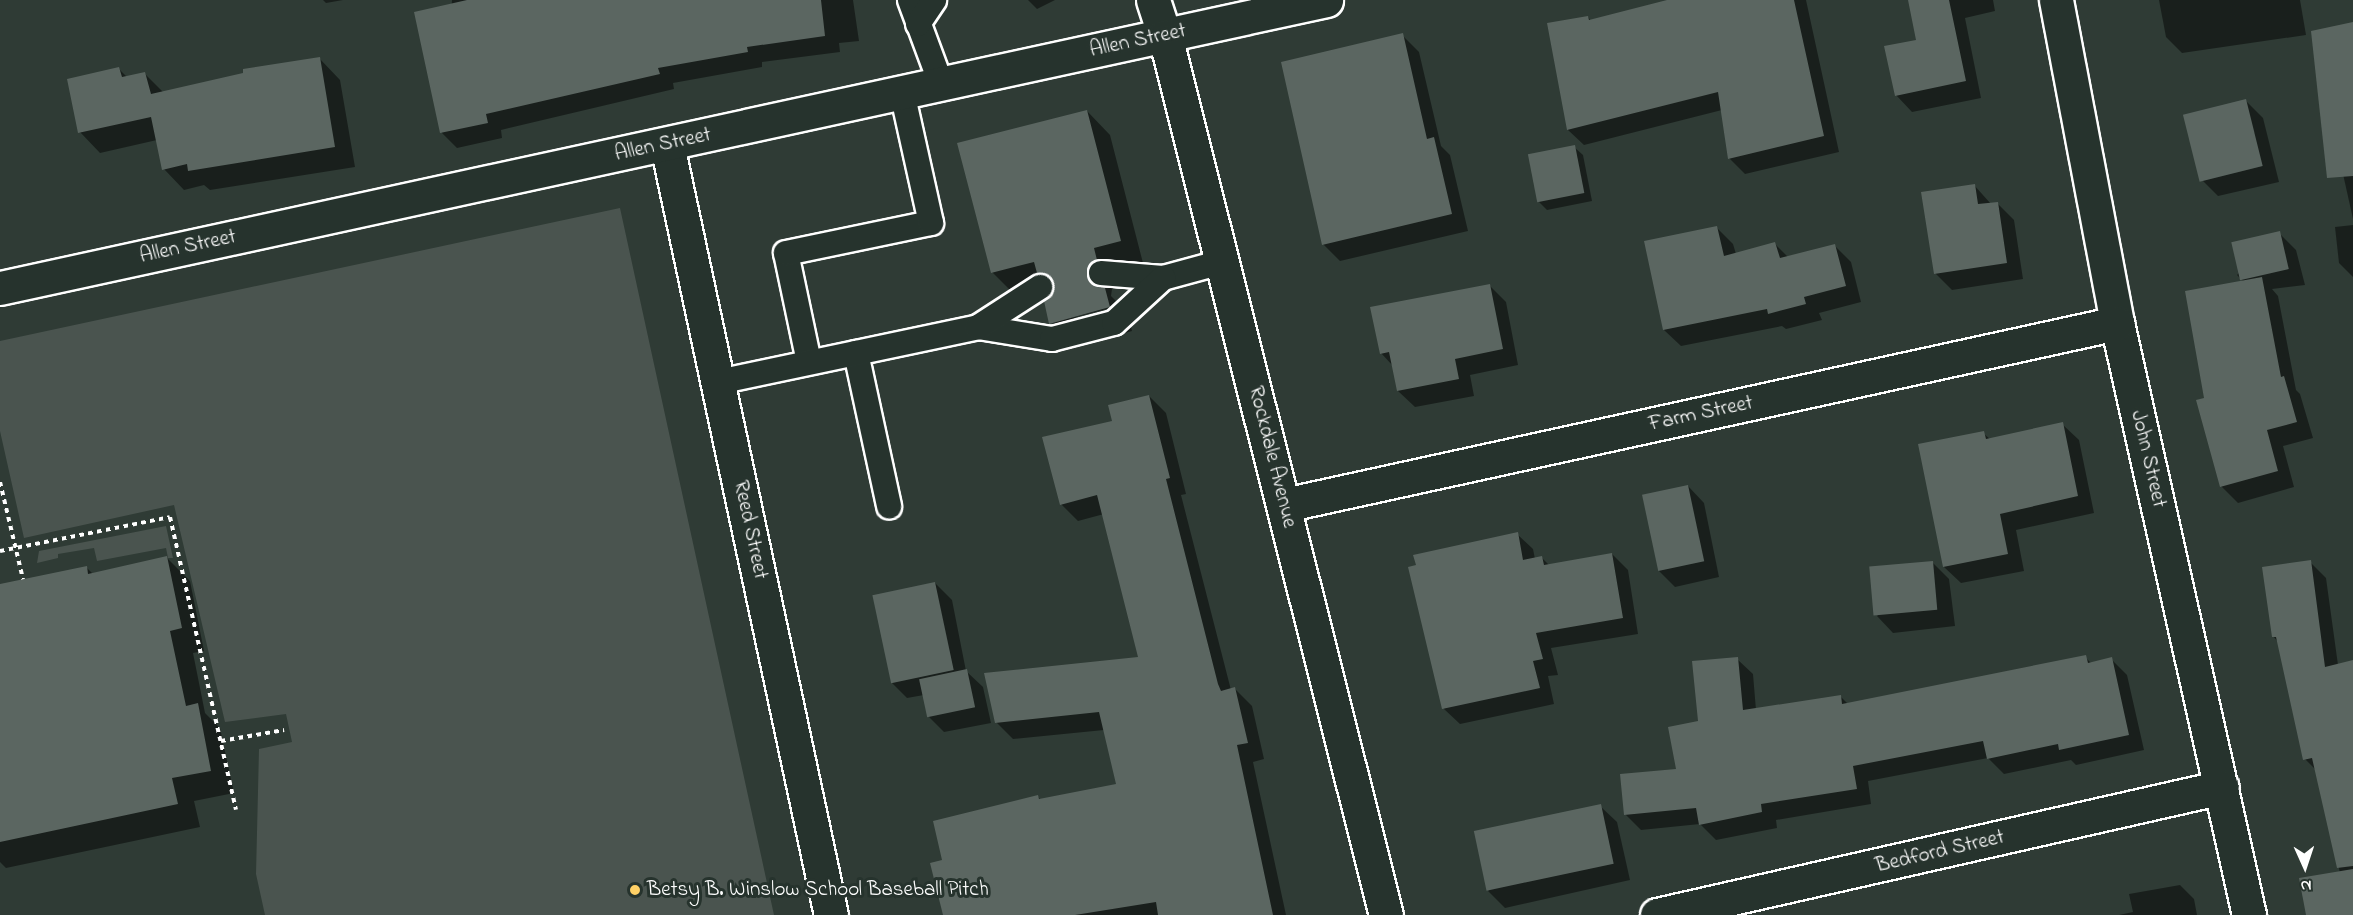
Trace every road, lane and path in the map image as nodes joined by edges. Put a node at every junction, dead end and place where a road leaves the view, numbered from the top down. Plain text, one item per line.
1 (910, 0) edge
2 (934, 0) edge
3 (1153, 0) edge
4 (1326, 0) edge
5 (2056, 0) edge
6 (918, 24) junction
7 (1165, 36) junction
8 (940, 84) junction
9 (902, 92) junction
10 (667, 145) junction
11 (1222, 262) junction
12 (1101, 273) dead end
13 (1163, 278) junction
14 (1040, 287) dead end
15 (0, 288) edge
16 (2117, 322) junction
17 (978, 327) junction
18 (856, 353) junction
19 (809, 362) junction
20 (718, 382) junction
21 (0, 482) edge
22 (1284, 505) junction
23 (889, 506) dead end
24 (14, 548) junction
25 (0, 551) edge
26 (23, 579) dead end
27 (284, 730) dead end
28 (220, 741) junction
29 (2222, 787) junction
30 (236, 810) dead end
31 (831, 915) edge
32 (1386, 915) edge
33 (1657, 915) edge
34 (2249, 915) edge

1 - 6 lane
2 - 6 lane
3 - 7 street, Rockdale Avenue
4 - 7 street, Allen Street
5 - 16 street, John Street
6 - 8 lane
7 - 8 street, Allen Street
7 - 11 street, Rockdale Avenue
8 - 9 street, Allen Street
9 - 10 street, Allen Street
9 - 19 lane
10 - 15 street, Allen Street
10 - 20 street, Reed Street
11 - 13 lane
11 - 22 street, Rockdale Avenue
12 - 13 lane
13 - 17 lane
14 - 17 lane
16 - 22 street, Farm Street
16 - 29 street, John Street
17 - 18 lane
18 - 19 lane
18 - 23 lane
19 - 20 lane
20 - 31 street, Reed Street
21 - 24 path
22 - 32 street, Rockdale Avenue
24 - 25 path
24 - 26 path
24 - 28 path
27 - 28 path
28 - 30 path
29 - 33 street, Bedford Street
29 - 34 street, John Street

